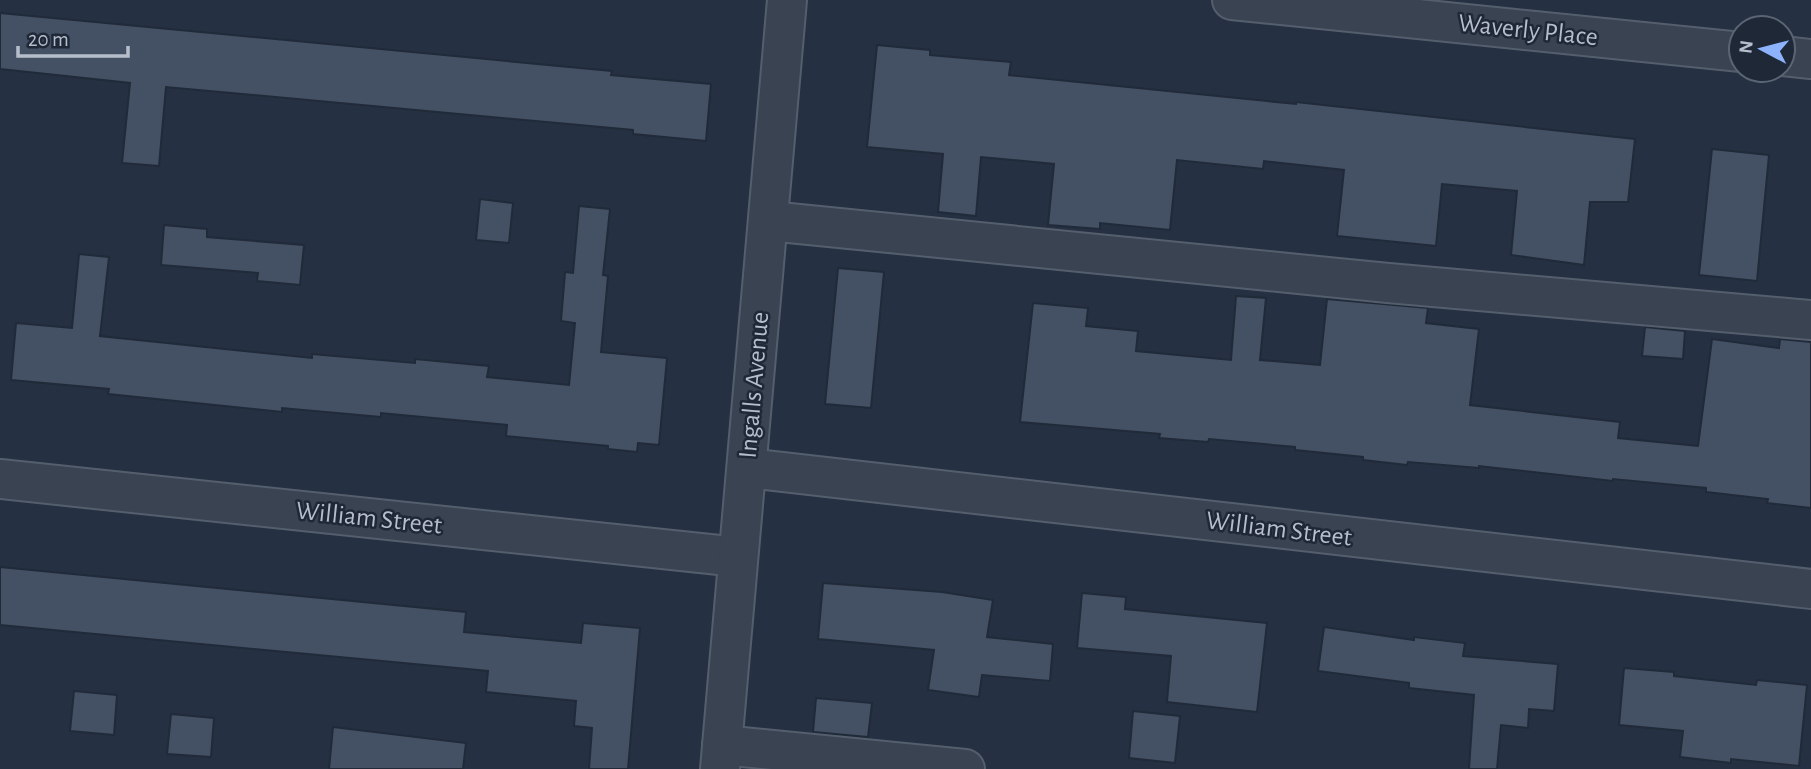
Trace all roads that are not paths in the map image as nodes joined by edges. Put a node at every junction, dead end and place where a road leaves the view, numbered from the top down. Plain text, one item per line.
1 (787, 0) edge
2 (1232, 0) edge
3 (1727, 50) edge
4 (769, 221) junction
5 (1811, 320) edge
6 (747, 468) junction
7 (0, 478) edge
8 (738, 557) junction
9 (1811, 589) edge
10 (721, 757) edge
11 (965, 769) edge

1 - 4 street, Ingalls Avenue
2 - 3 street, Waverly Place
4 - 5 street
4 - 6 street, Ingalls Avenue
6 - 8 street, Ingalls Avenue
6 - 9 street, William Street
7 - 8 street, William Street
8 - 10 street, Ingalls Avenue
10 - 11 street

